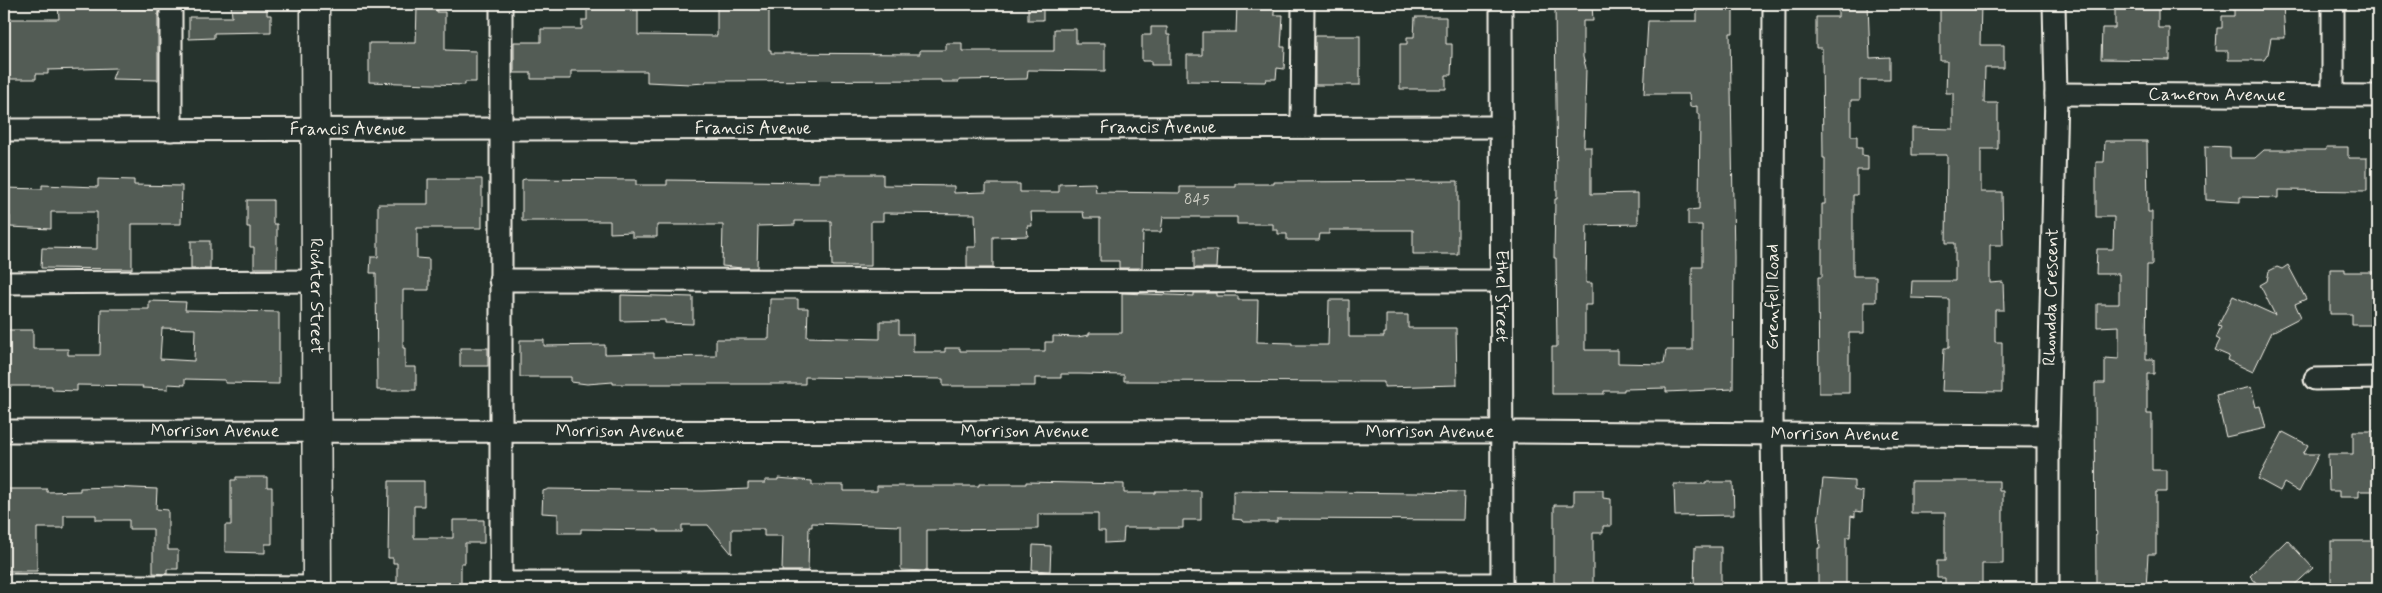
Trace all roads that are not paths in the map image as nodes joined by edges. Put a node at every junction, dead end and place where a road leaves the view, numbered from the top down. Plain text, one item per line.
1 (171, 4) edge
2 (315, 4) edge
3 (501, 4) edge
4 (1303, 4) edge
5 (1501, 4) edge
6 (1774, 4) edge
7 (2054, 4) edge
8 (2333, 4) edge
9 (2056, 94) junction
10 (2333, 95) junction
11 (2378, 96) edge
12 (1501, 127) junction
13 (501, 128) junction
14 (1302, 128) junction
15 (316, 129) junction
16 (4, 130) edge
17 (171, 130) junction
18 (500, 280) junction
19 (316, 281) junction
20 (1502, 281) junction
21 (4, 282) edge
22 (2378, 378) edge
23 (2315, 379) dead end
24 (499, 430) junction
25 (4, 431) edge
26 (317, 431) junction
27 (1501, 432) junction
28 (1772, 432) junction
29 (2048, 436) junction
30 (4, 584) edge
31 (501, 586) edge
32 (1502, 586) edge
33 (317, 588) edge
34 (1774, 589) edge
35 (2048, 589) edge

1 - 17 street
2 - 15 main road, Richter Street
3 - 13 street
4 - 14 street
5 - 12 street, Ethel Street
6 - 28 street, Grenfell Road
7 - 9 street, Rhondda Crescent
8 - 10 street
9 - 10 street, Cameron Avenue
9 - 29 street, Rhondda Crescent
10 - 11 street, Cameron Avenue
12 - 14 street, Francis Avenue
12 - 20 street, Ethel Street
13 - 14 street, Francis Avenue
13 - 15 street, Francis Avenue
13 - 18 street
15 - 17 street, Francis Avenue
15 - 19 main road, Richter Street
16 - 17 street, Francis Avenue
18 - 20 street
18 - 24 street
19 - 21 street
19 - 26 main road, Richter Street
20 - 27 street, Ethel Street
22 - 23 street
24 - 26 street, Morrison Avenue
24 - 27 street, Morrison Avenue
24 - 31 street
25 - 26 street, Morrison Avenue
26 - 33 main road, Richter Street
27 - 28 street, Morrison Avenue
27 - 32 street, Ethel Street
28 - 29 street, Morrison Avenue
28 - 34 street, Grenfell Road
29 - 35 street, Rhondda Crescent
30 - 33 street
31 - 32 street

